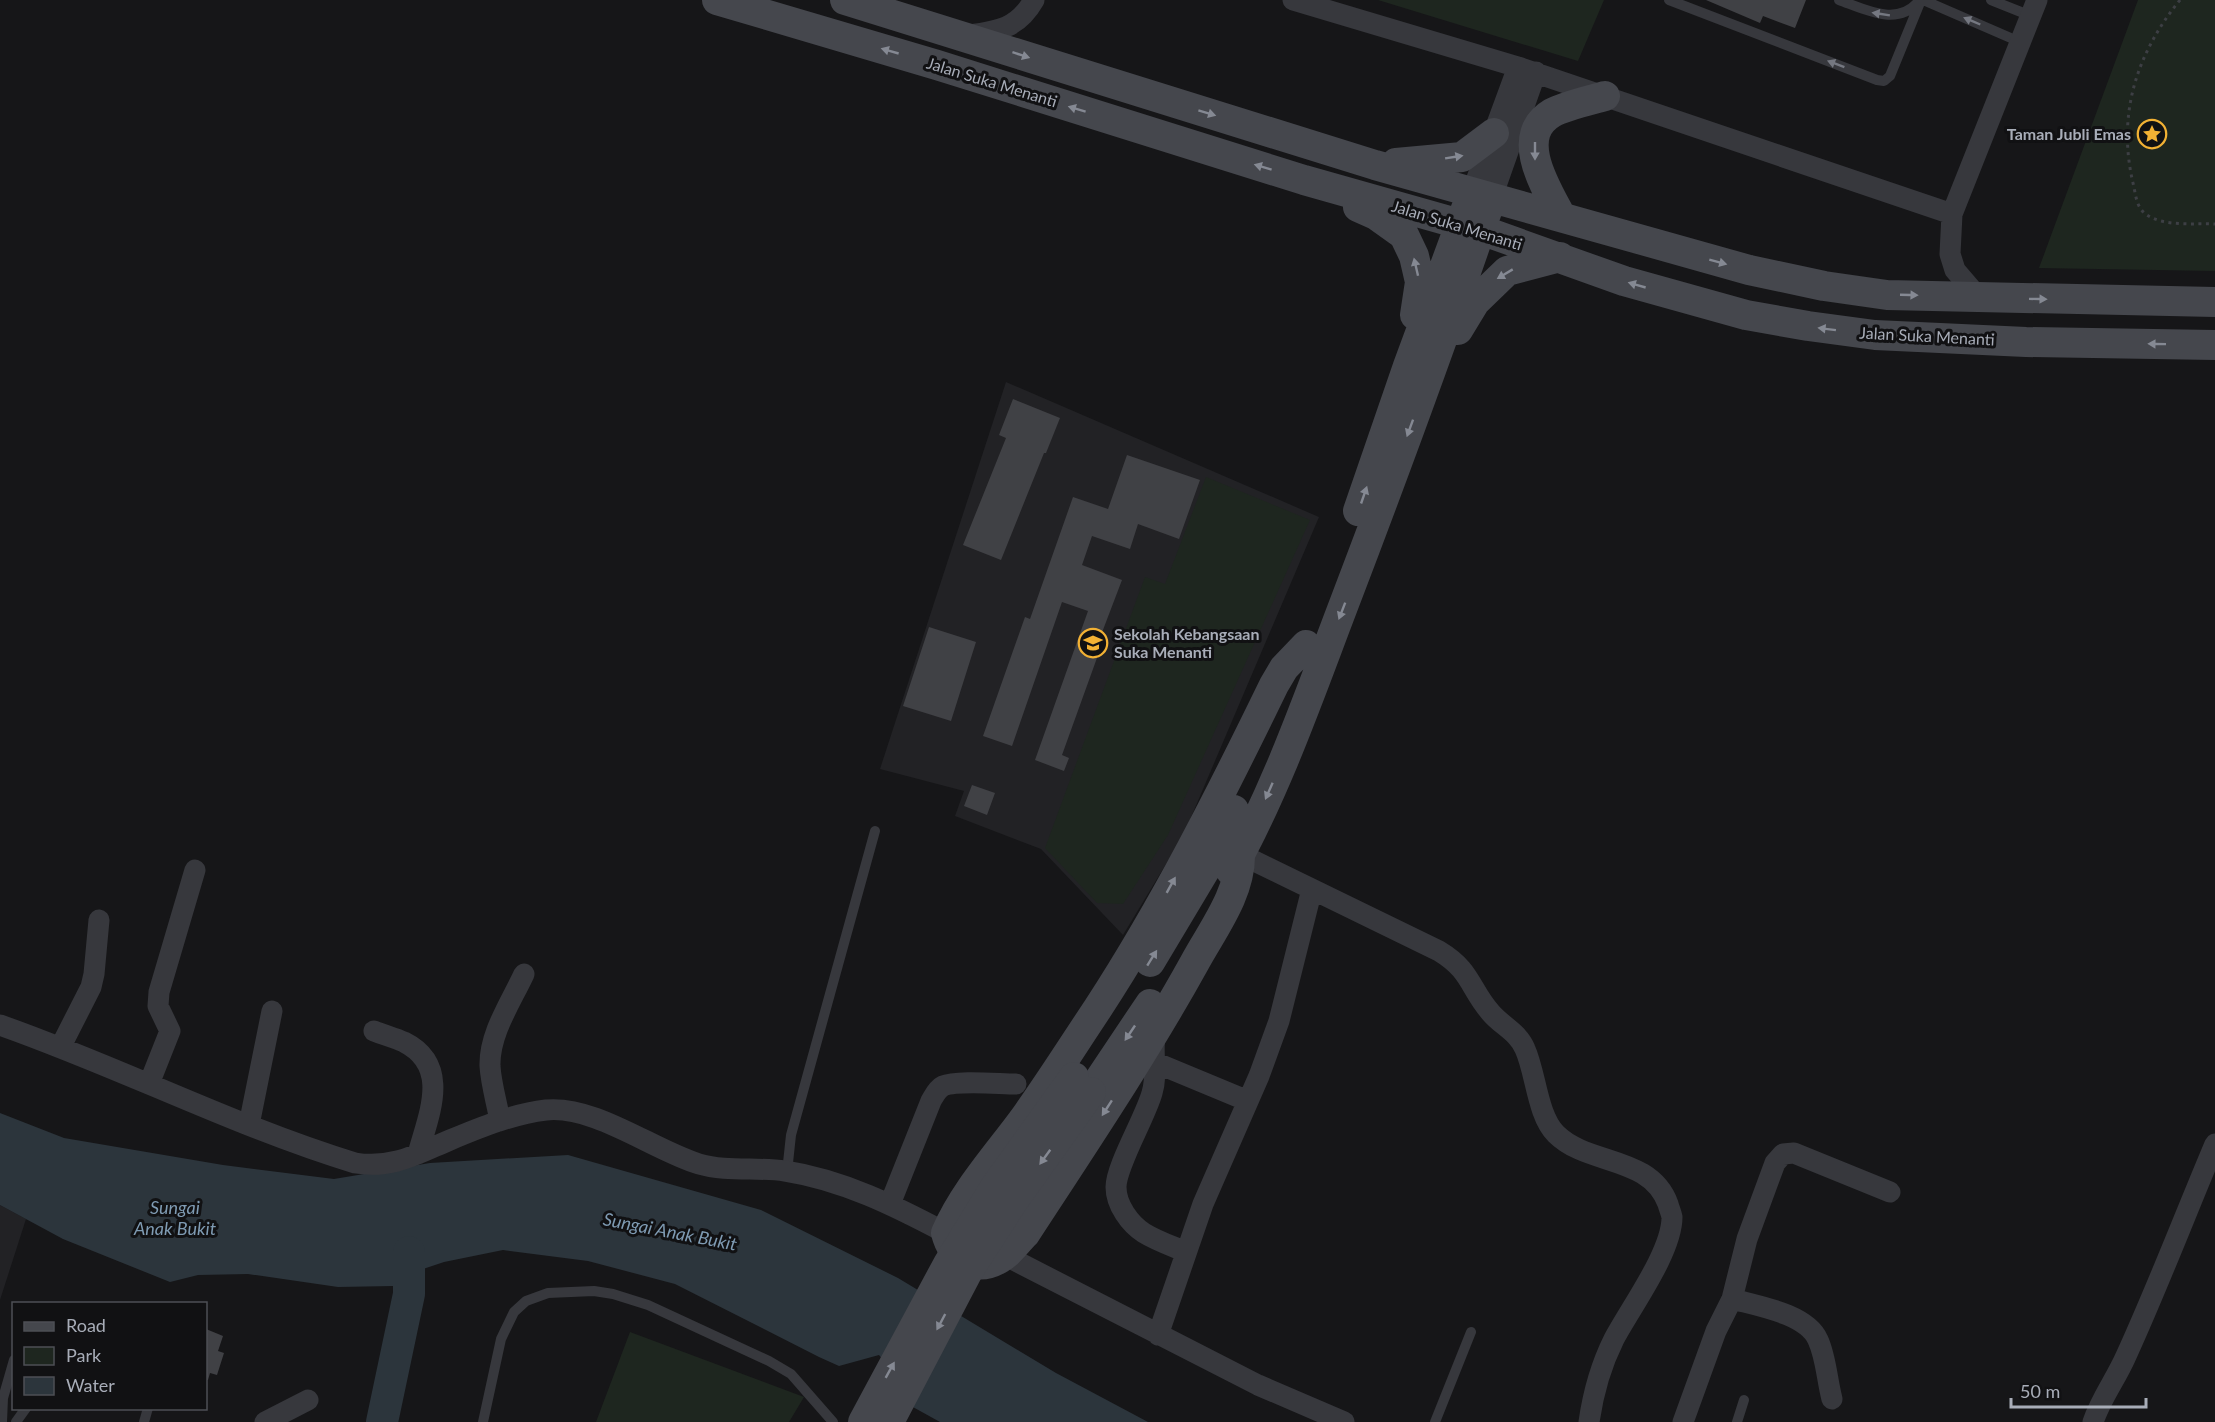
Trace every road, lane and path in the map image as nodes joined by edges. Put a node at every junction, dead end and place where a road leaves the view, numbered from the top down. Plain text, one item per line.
1 (717, 0) edge
2 (845, 0) edge
3 (1034, 0) edge
4 (1293, 0) edge
5 (1669, 0) edge
6 (1839, 0) edge
7 (1921, 0) edge
8 (1991, 0) edge
9 (2180, 0) edge
10 (2034, 8) edge
11 (962, 36) junction
12 (2020, 42) junction
13 (1527, 69) junction
14 (1605, 96) junction
15 (1553, 112) junction
16 (1505, 131) junction
17 (1375, 165) junction
18 (1304, 180) junction
19 (1482, 194) junction
20 (1952, 214) junction
21 (1561, 216) junction
22 (2215, 224) edge
23 (1471, 227) junction
24 (1560, 257) junction
25 (1979, 298) junction
26 (2215, 302) edge
27 (2215, 345) edge
28 (1419, 370) junction
29 (1306, 645) junction
30 (875, 831) dead end
31 (1240, 854) junction
32 (195, 870) dead end
33 (1312, 890) junction
34 (99, 920) dead end
35 (524, 974) dead end
36 (272, 1011) dead end
37 (0, 1025) edge
38 (374, 1031) dead end
39 (62, 1046) junction
40 (1154, 1048) junction
41 (149, 1084) junction
42 (1016, 1084) dead end
43 (1082, 1085) junction
44 (1248, 1101) junction
45 (500, 1121) junction
46 (249, 1125) junction
47 (2215, 1144) edge
48 (418, 1154) junction
49 (787, 1172) junction
50 (1890, 1192) dead end
51 (890, 1204) junction
52 (946, 1233) junction
53 (1186, 1252) junction
54 (1004, 1255) junction
55 (1732, 1299) junction
56 (1471, 1332) dead end
57 (1158, 1335) junction
58 (12, 1367) edge
59 (1832, 1399) dead end
60 (308, 1400) dead end
61 (1744, 1400) dead end
62 (25, 1410) edge
63 (2, 1422) edge
64 (16, 1422) edge
65 (266, 1422) edge
66 (483, 1422) edge
67 (833, 1422) edge
68 (863, 1422) edge
69 (889, 1422) edge
70 (1344, 1422) edge
71 (1436, 1422) edge
72 (1589, 1422) edge
73 (1683, 1422) edge
74 (1737, 1422) edge
75 (2093, 1422) edge

18 -> 1 street, Jalan Suka Menanti
2 - 11 street, Jalan Suka Menanti
3 - 11 street
4 - 13 street
7 -> 5 lane
7 -> 6 lane
12 -> 7 lane
8 - 10 lane
9 - 22 path
10 - 12 street
11 -> 17 street, Jalan Suka Menanti
12 - 20 street
13 - 14 street
13 - 16 street
14 - 15 street
14 - 20 street
15 - 16 street
15 -> 21 street
17 -> 16 street
16 - 19 street
17 - 19 street, Jalan Suka Menanti
18 - 23 street, Jalan Suka Menanti
28 -> 18 street
19 - 21 street, Jalan Suka Menanti
19 - 23 street
20 - 25 street
21 -> 25 street, Jalan Suka Menanti
23 - 24 street, Jalan Suka Menanti
23 - 28 street
27 -> 24 street, Jalan Suka Menanti
24 -> 28 street
25 -> 26 street, Jalan Suka Menanti
29 -> 28 street
28 -> 31 street
43 -> 29 street
52 -> 29 street
30 - 49 lane
31 - 33 street
31 - 40 street
31 -> 43 street
32 - 41 street
33 - 44 street
33 - 72 street
34 - 39 street
35 - 45 street
36 - 46 street
37 - 39 street
38 - 48 street
39 - 41 street
40 - 44 street
40 - 53 street
40 -> 54 street
41 - 46 street
42 - 51 street
68 -> 43 street, bridge
43 -> 69 street, bridge
44 - 53 street
45 - 48 street
45 - 49 street
46 - 48 street
47 - 75 street
49 - 51 street
50 - 55 street
51 - 52 street
52 - 54 street
53 - 57 street
54 - 57 street
55 - 59 street
55 - 73 street
56 - 71 lane
57 - 70 street
58 - 63 lane
60 - 65 street
61 - 74 lane
62 - 64 lane
66 - 67 lane

